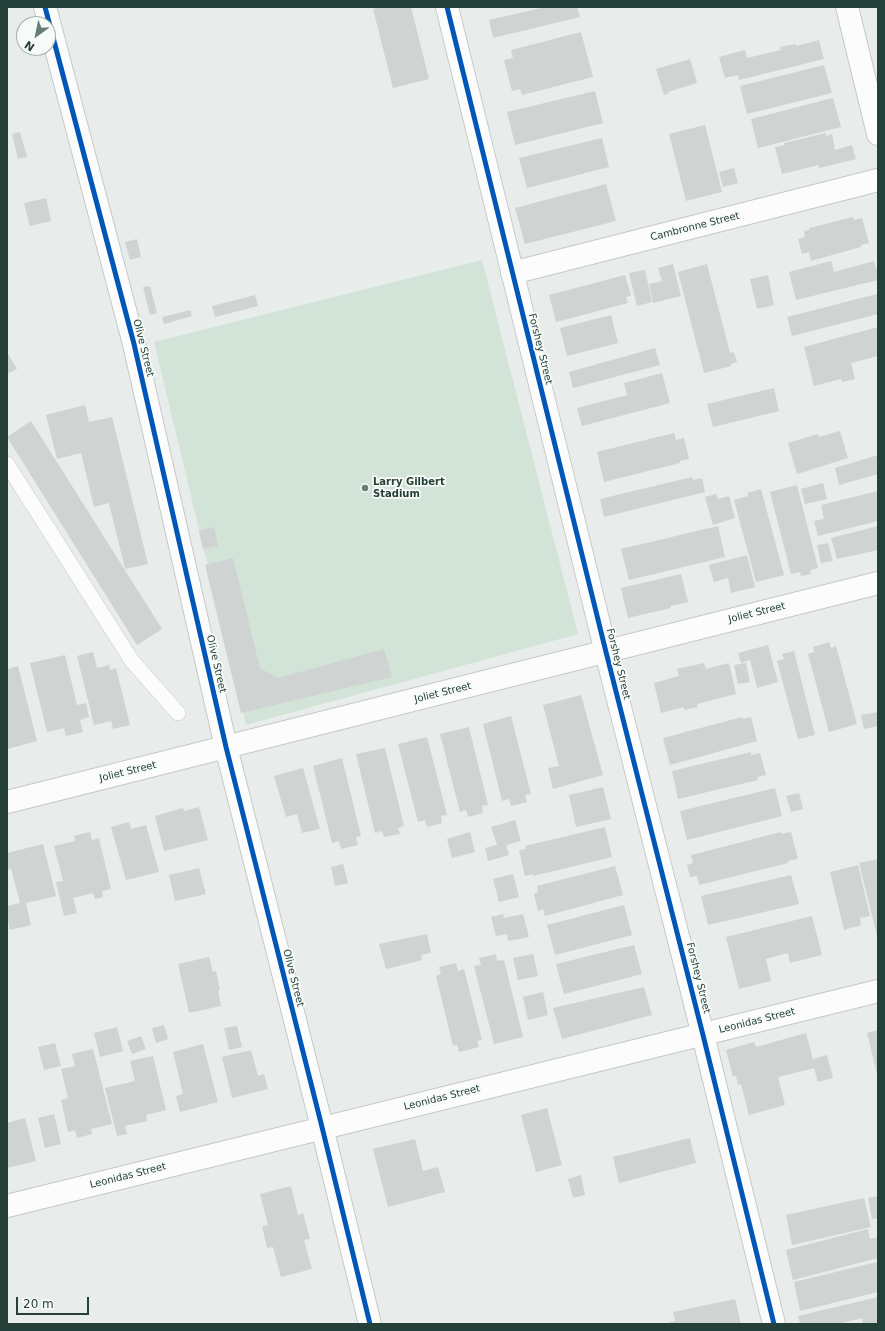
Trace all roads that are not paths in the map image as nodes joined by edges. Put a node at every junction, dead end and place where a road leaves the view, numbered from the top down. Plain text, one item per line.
1 (45, 7) edge
2 (447, 7) edge
3 (847, 7) edge
4 (878, 134) edge
5 (878, 180) edge
6 (512, 273) junction
7 (7, 464) edge
8 (878, 583) edge
9 (606, 652) junction
10 (178, 713) dead end
11 (226, 748) junction
12 (7, 802) edge
13 (878, 991) edge
14 (704, 1035) junction
15 (322, 1127) junction
16 (7, 1206) edge
17 (370, 1324) edge
18 (774, 1324) edge

1 - 11 street, Olive Street
2 - 6 street, Forshey Street
3 - 4 street
5 - 6 street, Cambronne Street
6 - 9 street, Forshey Street
7 - 10 lane
8 - 9 street, Joliet Street
9 - 11 street, Joliet Street
9 - 14 street, Forshey Street
11 - 12 street, Joliet Street
11 - 15 street, Olive Street
13 - 14 street, Leonidas Street
14 - 15 street, Leonidas Street
14 - 18 street, Forshey Street
15 - 16 street, Leonidas Street
15 - 17 street, Olive Street

